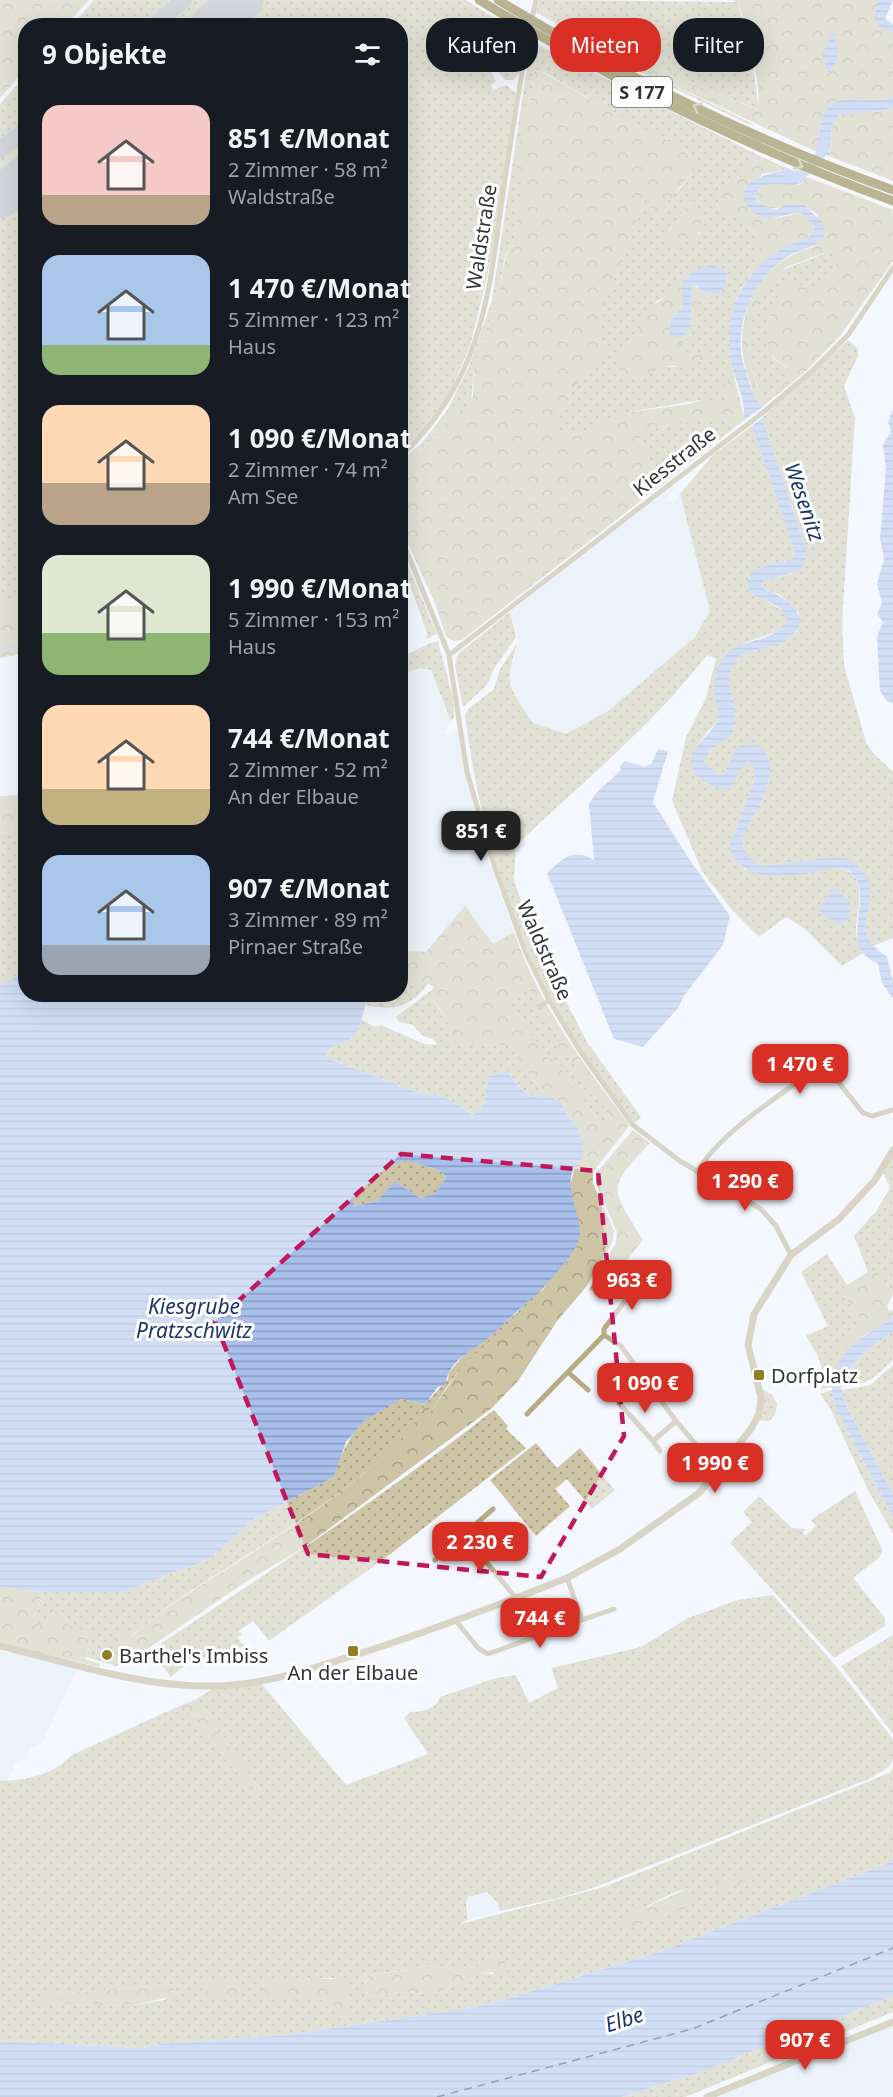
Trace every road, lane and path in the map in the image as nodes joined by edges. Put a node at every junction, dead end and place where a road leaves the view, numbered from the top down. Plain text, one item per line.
1 (479, 0) edge
2 (498, 0) edge
3 (536, 0) edge
4 (893, 190) edge
5 (893, 201) edge
6 (893, 268) edge
7 (408, 450) edge
8 (408, 555) edge
9 (449, 655) junction
10 (549, 1000) junction
11 (540, 1007) dead end
12 (893, 1110) edge
13 (893, 1150) edge
14 (698, 1172) junction
15 (791, 1255) junction
16 (658, 1295) dead end
17 (604, 1335) junction
18 (569, 1373) junction
19 (588, 1390) dead end
20 (619, 1402) dead end
21 (527, 1414) dead end
22 (676, 1421) junction
23 (653, 1441) junction
24 (660, 1451) dead end
25 (717, 1469) junction
26 (493, 1509) dead end
27 (466, 1532) junction
28 (435, 1560) dead end
29 (567, 1578) junction
30 (516, 1598) junction
31 (614, 1608) dead end
32 (582, 1620) junction
33 (456, 1621) junction
34 (0, 1646) edge
35 (893, 2022) edge
36 (707, 2097) edge

1 -> 5 highway, S 177
4 -> 2 highway, S 177
3 - 7 street, Waldstraße
6 - 9 street, Kiesstraße
8 - 9 street, Waldstraße
9 - 10 street, Waldstraße
10 - 11 street
10 - 14 street, Waldstraße
12 - 14 street
13 - 15 street
14 - 15 street, Waldstraße
15 - 25 street
16 - 17 street
17 - 18 street
17 - 22 street
18 - 19 street
18 - 21 street
20 - 23 street
22 - 23 street
22 - 25 street
23 - 24 street
25 - 29 street
26 - 27 street
27 - 28 street
27 - 30 street
29 - 30 street
29 - 32 street
30 - 33 street
31 - 32 street
32 - 33 street
33 - 34 street
35 - 36 street

